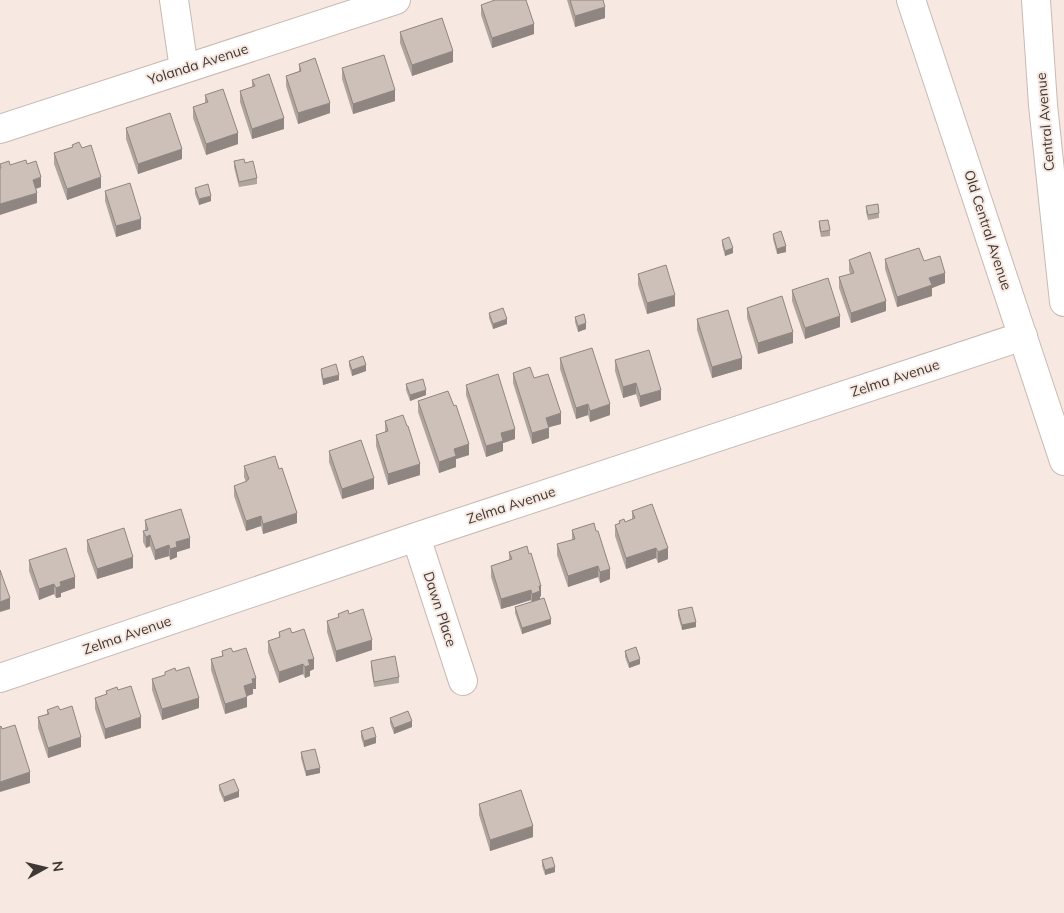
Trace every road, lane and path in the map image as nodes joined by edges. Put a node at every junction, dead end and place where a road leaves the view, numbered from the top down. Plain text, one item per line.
1 (174, 0) edge
2 (396, 0) edge
3 (910, 0) edge
4 (1036, 0) edge
5 (184, 69) junction
6 (0, 130) edge
7 (1064, 302) edge
8 (1023, 336) junction
9 (1064, 461) edge
10 (416, 537) junction
11 (0, 678) edge
12 (463, 680) dead end

1 - 5 street
2 - 5 street, Yolanda Avenue
3 - 8 street, Old Central Avenue
4 - 7 street, Central Avenue
5 - 6 street, Yolanda Avenue
8 - 9 street, Old Central Avenue
8 - 10 street, Zelma Avenue
10 - 11 street, Zelma Avenue
10 - 12 street, Dawn Place

